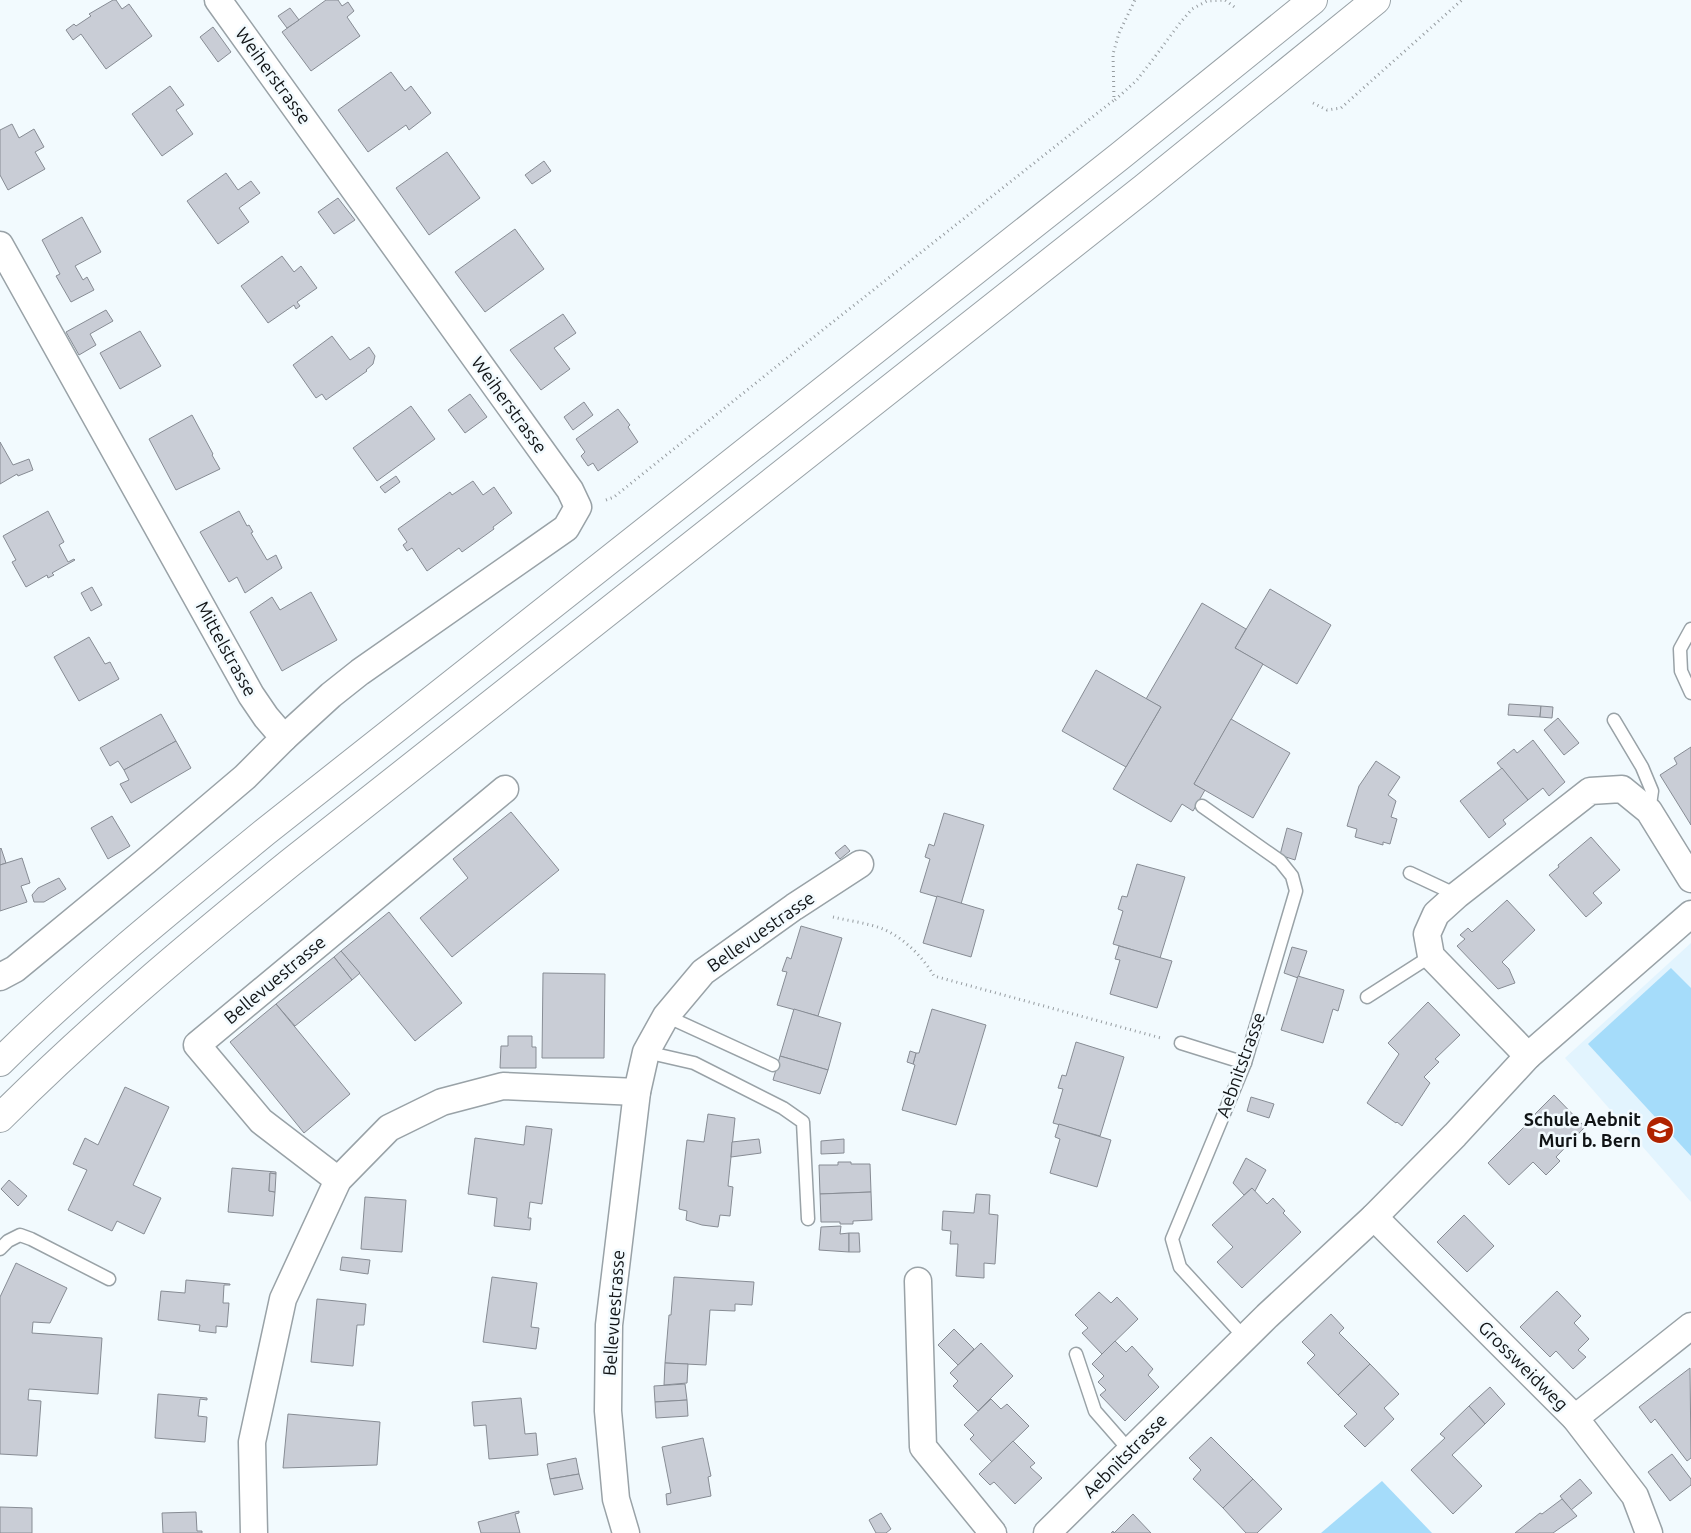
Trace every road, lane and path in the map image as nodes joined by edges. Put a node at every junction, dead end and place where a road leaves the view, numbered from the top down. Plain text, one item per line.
1 (218, 0) edge
2 (1135, 0) edge
3 (1313, 0) edge
4 (1376, 0) edge
5 (1462, 0) edge
6 (1237, 9) dead end
7 (1114, 100) junction
8 (1313, 103) dead end
9 (0, 245) edge
10 (578, 507) junction
11 (1691, 629) edge
12 (1691, 693) edge
13 (1614, 720) dead end
14 (284, 738) junction
15 (505, 789) dead end
16 (1202, 806) dead end
17 (1649, 811) junction
18 (860, 864) dead end
19 (1410, 872) dead end
20 (1691, 879) edge
21 (1457, 895) junction
22 (794, 907) junction
23 (1691, 914) edge
24 (1431, 956) junction
25 (7, 973) edge
26 (1367, 997) dead end
27 (666, 1016) junction
28 (1181, 1043) joint
29 (646, 1052) junction
30 (1528, 1056) junction
31 (0, 1062) edge
32 (1245, 1063) junction
33 (773, 1065) dead end
34 (638, 1092) junction
35 (0, 1118) edge
36 (338, 1180) junction
37 (1374, 1217) junction
38 (808, 1219) dead end
39 (0, 1249) edge
40 (109, 1279) dead end
41 (918, 1281) dead end
42 (1691, 1326) edge
43 (1245, 1338) junction
44 (1076, 1354) dead end
45 (1575, 1418) junction
46 (1130, 1451) junction
47 (254, 1533) edge
48 (626, 1533) edge
49 (992, 1533) edge
50 (1048, 1533) edge
51 (1648, 1533) edge

1 - 10 street, Weiherstrasse
2 - 7 path
3 - 31 highway
4 - 35 highway
5 - 8 path
6 - 7 path
7 - 10 path
9 - 14 street, Mittelstrasse
10 - 14 street
11 - 12 lane
13 - 17 lane
14 - 25 street
15 - 36 street, Bellevuestrasse
16 - 32 lane, Aebnitstrasse
17 - 20 street
17 - 21 street
18 - 22 street, Bellevuestrasse
19 - 21 lane
21 - 24 street
22 - 27 street, Bellevuestrasse
22 - 28 path
23 - 30 street, Aebnitstrasse
24 - 26 lane
24 - 30 street
27 - 29 street, Bellevuestrasse
27 - 33 lane
28 - 32 lane
29 - 34 street, Bellevuestrasse
29 - 38 lane
30 - 37 street, Aebnitstrasse
32 - 43 lane, Aebnitstrasse
34 - 36 street
34 - 48 street, Bellevuestrasse
36 - 47 street
37 - 43 street, Aebnitstrasse
37 - 45 street, Grossweidweg
39 - 40 lane
41 - 49 street
42 - 45 street
43 - 46 street, Aebnitstrasse
44 - 46 lane
45 - 51 street, Grossweidweg
46 - 50 street, Aebnitstrasse

